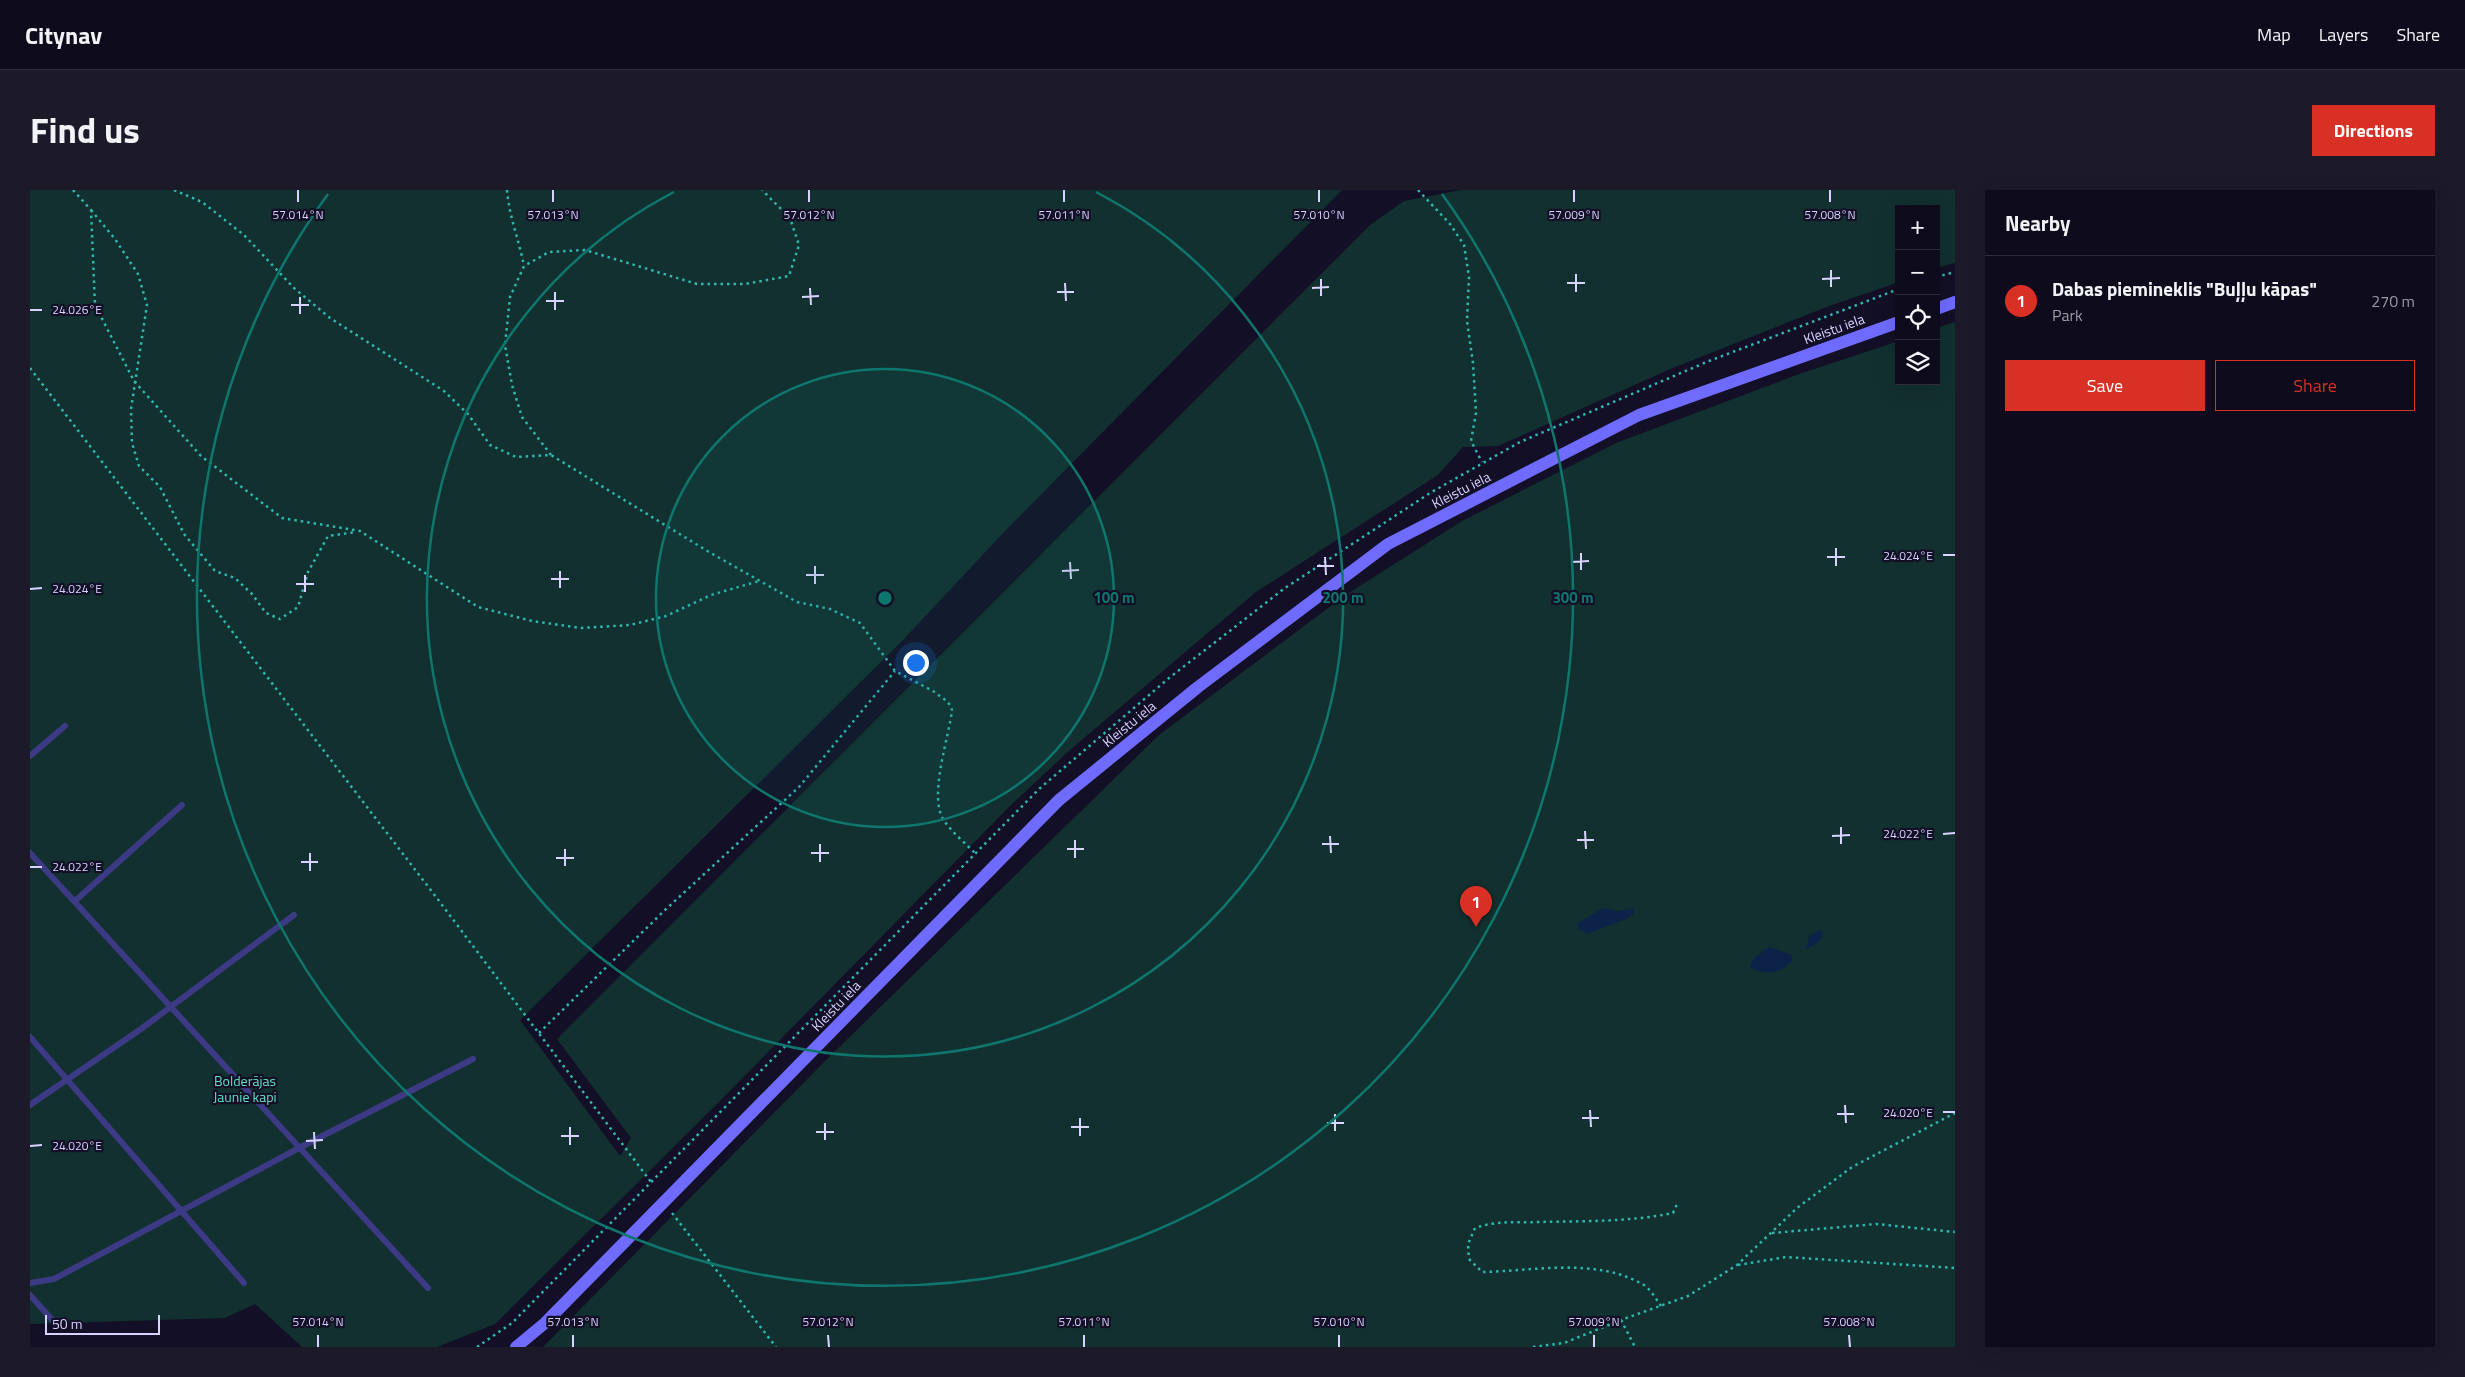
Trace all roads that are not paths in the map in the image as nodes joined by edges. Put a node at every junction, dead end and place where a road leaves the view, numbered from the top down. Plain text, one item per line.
1 (1955, 302) edge
2 (1940, 308) edge
3 (1895, 323) edge
4 (65, 726) dead end
5 (30, 756) edge
6 (182, 805) dead end
7 (30, 853) edge
8 (75, 902) junction
9 (294, 915) dead end
10 (171, 1005) junction
11 (30, 1037) edge
12 (474, 1059) dead end
13 (66, 1080) junction
14 (30, 1105) edge
15 (299, 1148) junction
16 (182, 1210) junction
17 (30, 1283) edge
18 (244, 1283) dead end
19 (428, 1288) dead end
20 (30, 1294) edge
21 (55, 1323) dead end
22 (516, 1347) edge

1 - 2 main road
3 - 22 main road, Kleistu iela
4 - 5 lane
6 - 8 lane
7 - 8 lane
8 - 10 lane
9 - 10 lane
10 - 13 lane
10 - 15 lane
11 - 13 lane
12 - 15 lane
13 - 14 lane
13 - 16 lane
15 - 16 lane
15 - 19 lane
16 - 17 lane
16 - 18 lane
20 - 21 lane

